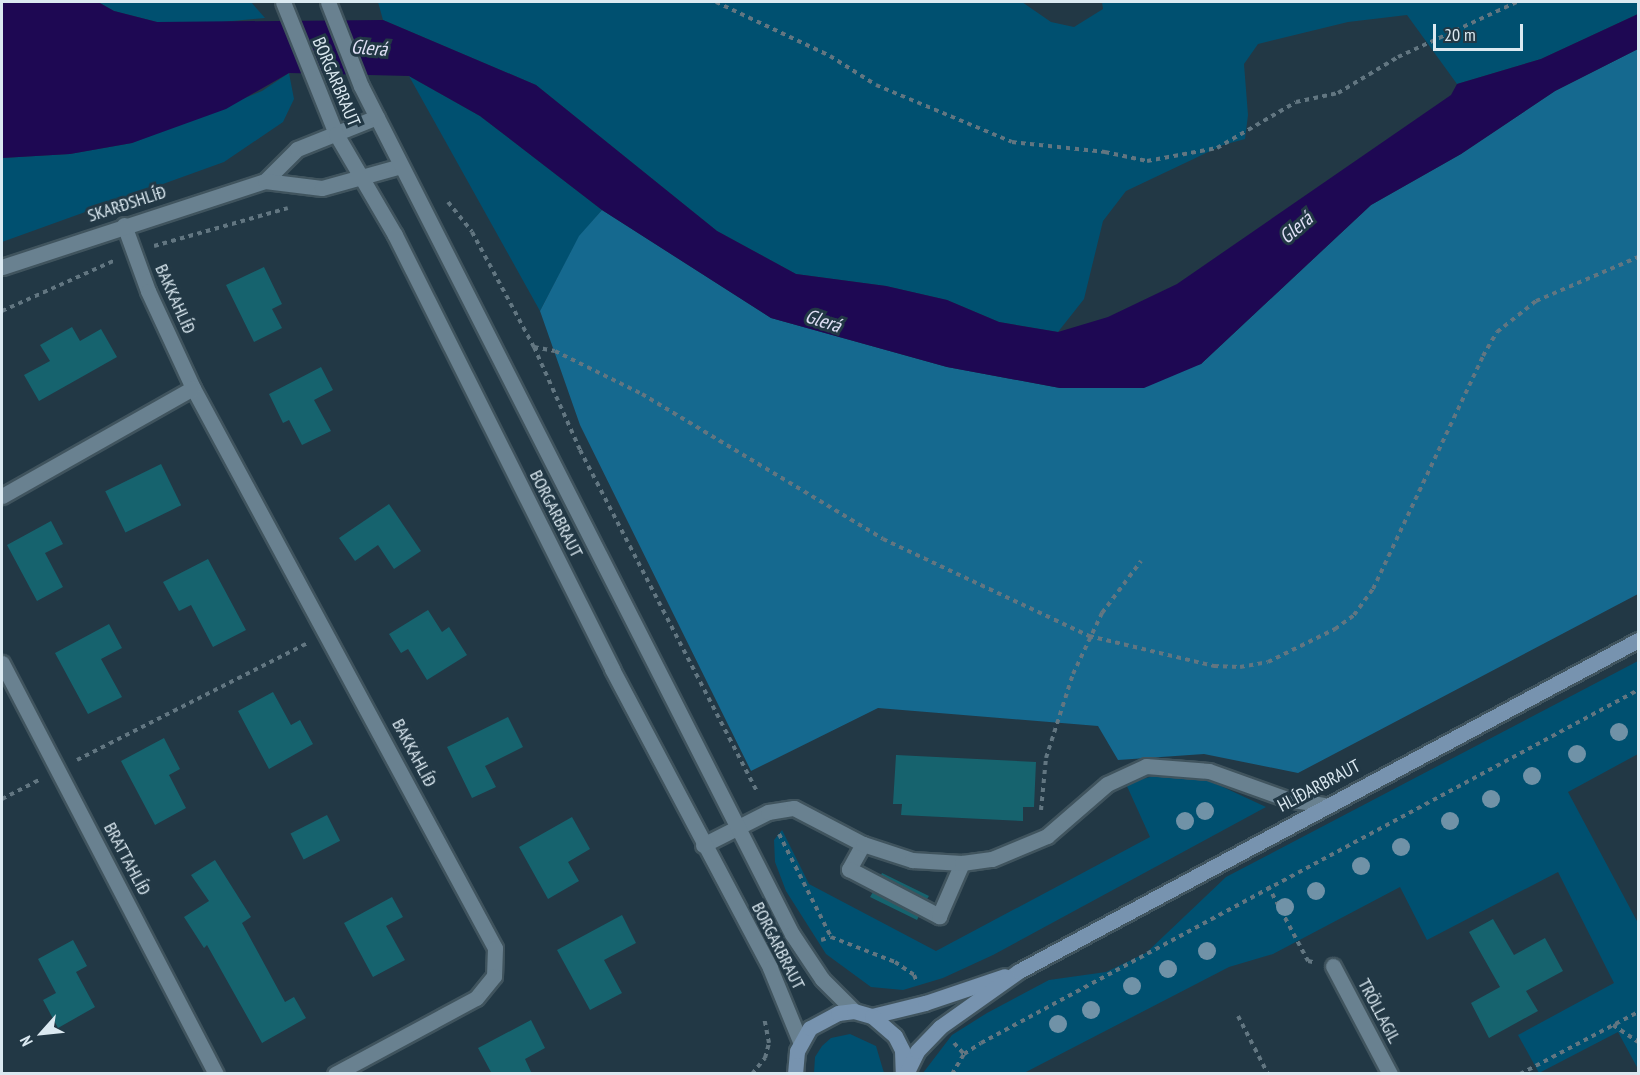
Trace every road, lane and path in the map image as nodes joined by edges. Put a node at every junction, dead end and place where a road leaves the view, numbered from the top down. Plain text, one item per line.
1 (283, 2) edge
2 (328, 2) edge
3 (716, 2) edge
4 (1517, 2) edge
5 (376, 117) junction
6 (336, 134) junction
7 (401, 166) junction
8 (363, 179) junction
9 (266, 181) junction
10 (445, 198) dead end
11 (292, 207) dead end
12 (124, 225) junction
13 (134, 253) junction
14 (1638, 257) edge
15 (2, 267) edge
16 (2, 311) edge
17 (534, 347) junction
18 (193, 388) junction
19 (2, 495) edge
20 (1141, 561) dead end
21 (328, 633) junction
22 (1089, 636) junction
23 (1638, 640) edge
24 (2, 663) edge
25 (1638, 690) edge
26 (58, 769) junction
27 (2, 799) edge
28 (1324, 805) junction
29 (768, 812) junction
30 (737, 828) junction
31 (1039, 840) junction
32 (863, 844) junction
33 (703, 846) junction
34 (962, 863) junction
35 (1268, 886) junction
36 (831, 937) junction
37 (816, 942) dead end
38 (1333, 966) joint
39 (1019, 971) junction
40 (921, 991) dead end
41 (762, 1007) dead end
42 (854, 1011) junction
43 (1638, 1012) edge
44 (872, 1016) junction
45 (1238, 1016) dead end
46 (1613, 1025) junction
47 (800, 1041) junction
48 (1638, 1042) edge
49 (795, 1068) edge
50 (216, 1074) edge
51 (335, 1074) edge
52 (752, 1074) edge
53 (782, 1074) edge
54 (904, 1074) edge
55 (952, 1074) edge
56 (1268, 1074) edge
57 (1390, 1074) edge
58 (1520, 1074) edge

1 - 6 street, BORGARBRAUT
2 - 5 street, BORGARBRAUT
3 - 4 path
5 - 6 street, SKARÐSHLÍÐ
5 - 7 street, BORGARBRAUT
6 - 8 street, BORGARBRAUT
6 - 9 street, SKARÐSHLÍÐ
7 - 8 street, SKARÐSHLÍÐ
7 - 30 street, BORGARBRAUT
8 - 9 street, SKARÐSHLÍÐ
8 - 33 street, BORGARBRAUT
9 - 12 street, SKARÐSHLÍÐ
10 - 17 path
11 - 13 path
12 - 13 street, BAKKAHLÍÐ
12 - 15 street, SKARÐSHLÍÐ
13 - 16 path
13 - 18 street, BAKKAHLÍÐ
14 - 22 path
17 - 22 path
17 - 29 path
18 - 19 street
18 - 21 street, BAKKAHLÍÐ
20 - 22 path
21 - 26 path
21 - 51 street, BAKKAHLÍÐ
22 - 31 path
23 - 28 main road, HLÍÐARBRAUT
24 - 26 street, BRATTAHLÍÐ
25 - 35 path
26 - 27 path
26 - 50 street, BRATTAHLÍÐ
28 - 31 street
28 - 39 main road, HLÍÐARBRAUT
29 - 30 street
29 - 32 street
29 - 36 path
30 - 33 street
30 - 42 street, BORGARBRAUT
31 - 34 street
32 - 34 street
32 - 34 street
33 - 47 street, BORGARBRAUT
35 - 38 path
35 - 55 path
36 - 37 path
36 - 40 path
38 - 57 street, TRÖLLAGIL
39 - 44 main road, HLÍÐARBRAUT
39 - 54 main road, HLÍÐARBRAUT
41 - 52 path
42 - 44 main road
42 - 47 main road
43 - 46 path
44 - 54 main road
45 - 56 path
46 - 48 path
46 - 58 path
47 - 49 main road
49 - 53 main road

